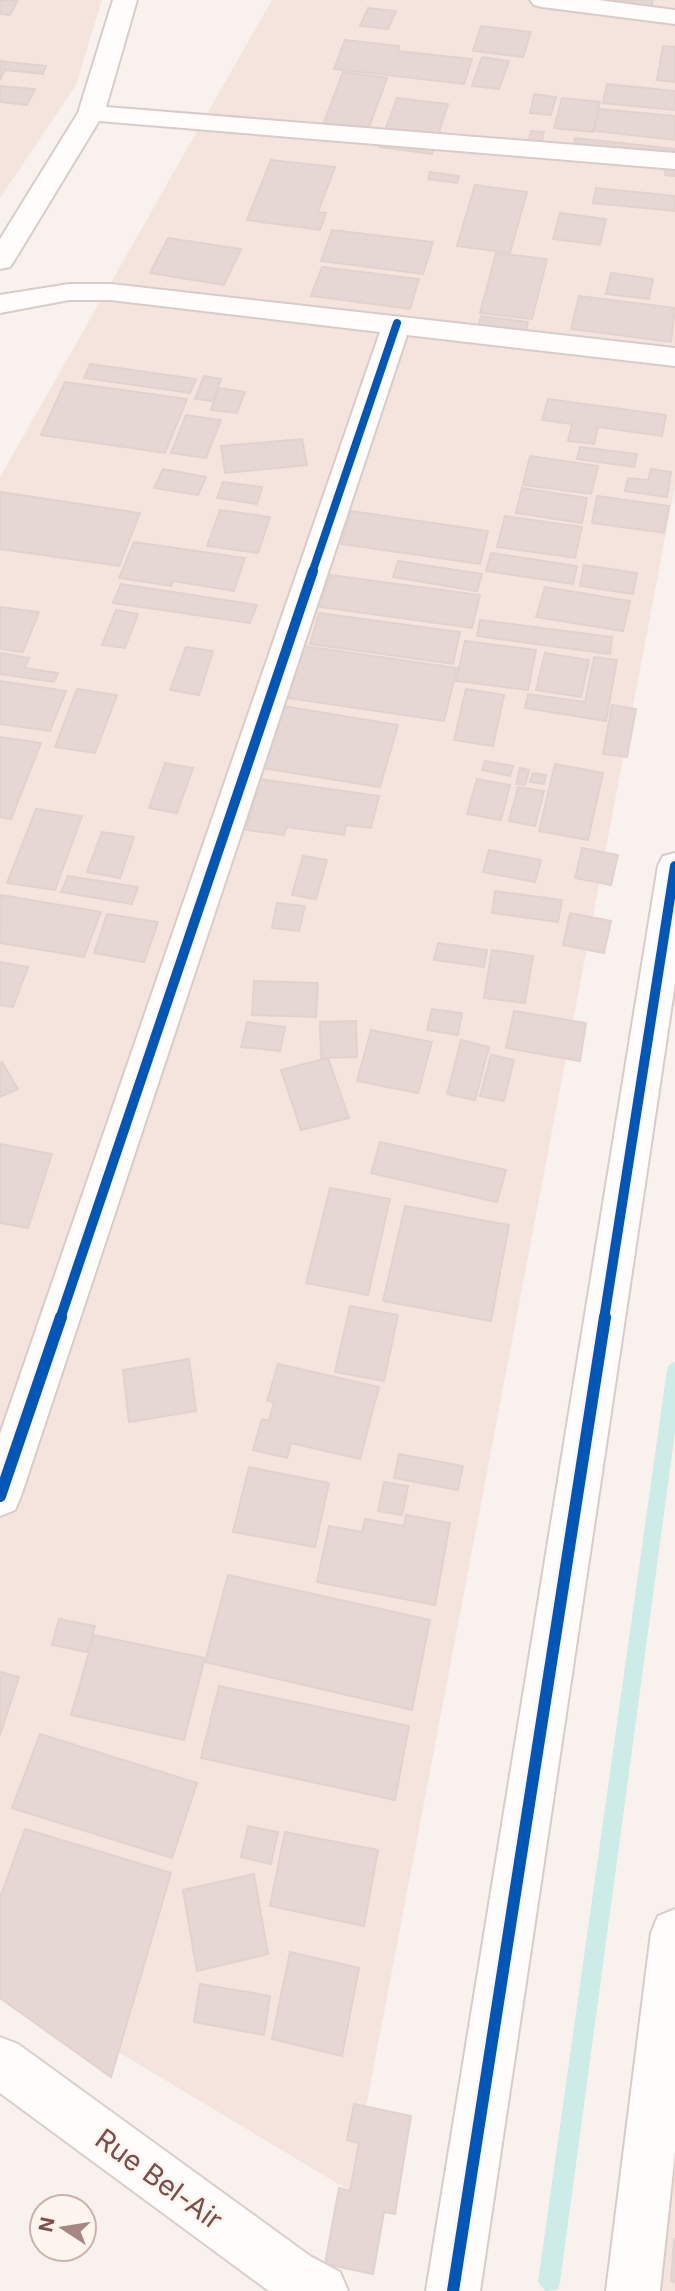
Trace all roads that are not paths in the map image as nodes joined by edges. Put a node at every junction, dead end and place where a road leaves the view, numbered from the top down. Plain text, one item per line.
1 (125, 0) edge
2 (542, 0) edge
3 (675, 17) edge
4 (90, 113) junction
5 (675, 161) edge
6 (0, 261) edge
7 (0, 304) edge
8 (397, 323) junction
9 (675, 357) edge
10 (675, 866) edge
11 (0, 1496) edge
12 (675, 1933) edge
13 (0, 2062) edge
14 (321, 2291) edge
15 (453, 2291) edge
16 (633, 2291) edge

1 - 4 street
2 - 3 street
4 - 5 street
4 - 6 street
7 - 8 street
8 - 9 street
8 - 11 street
10 - 15 street
12 - 16 street
13 - 14 street, Rue Bel-Air

